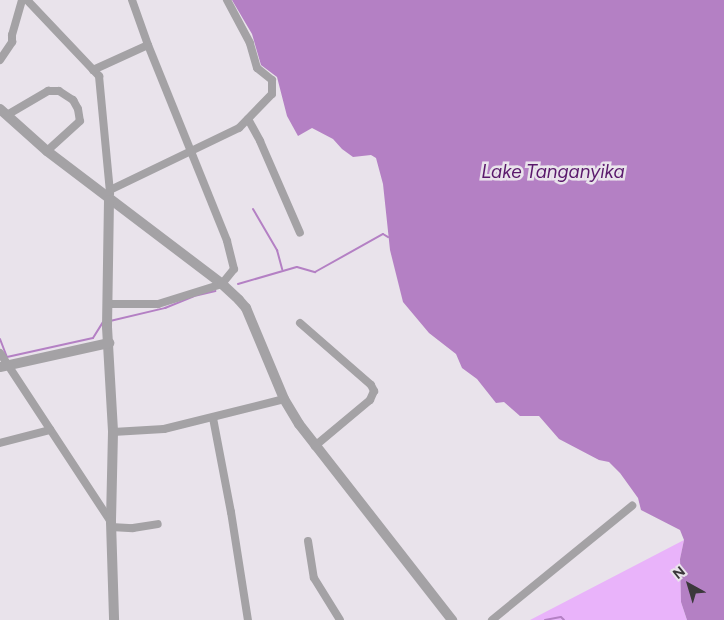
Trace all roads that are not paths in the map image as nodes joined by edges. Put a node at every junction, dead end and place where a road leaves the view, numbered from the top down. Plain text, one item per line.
1 (22, 0) edge
2 (27, 0) edge
3 (132, 0) edge
4 (228, 0) edge
5 (148, 45) junction
6 (0, 60) edge
7 (93, 70) junction
8 (3, 112) edge
9 (248, 119) junction
10 (47, 151) junction
11 (191, 152) junction
12 (110, 195) junction
13 (300, 233) dead end
14 (222, 284) junction
15 (109, 306) junction
16 (300, 323) dead end
17 (109, 343) junction
18 (0, 353) edge
19 (4, 367) edge
20 (284, 399) junction
21 (213, 418) junction
22 (50, 430) junction
23 (113, 432) junction
24 (0, 443) edge
25 (315, 446) junction
26 (632, 506) dead end
27 (111, 524) junction
28 (158, 524) dead end
29 (308, 542) dead end
30 (114, 620) edge
31 (248, 620) edge
32 (340, 620) edge
33 (452, 620) edge
34 (492, 620) edge

1 - 6 street
2 - 7 street
3 - 5 street
4 - 9 street
5 - 7 street
5 - 11 street
7 - 12 street
8 - 10 street
8 - 10 street
9 - 11 street
9 - 13 street
10 - 12 street
11 - 12 street
11 - 14 street
12 - 14 street
12 - 15 street
14 - 15 street
14 - 20 street
15 - 17 street
16 - 25 street
17 - 19 street
17 - 23 street
18 - 19 street
19 - 22 street
20 - 21 street
20 - 25 street
21 - 23 street
21 - 31 street
22 - 24 street
22 - 27 street
23 - 27 street
25 - 33 street
26 - 34 street
27 - 28 street
27 - 30 street
29 - 32 street

